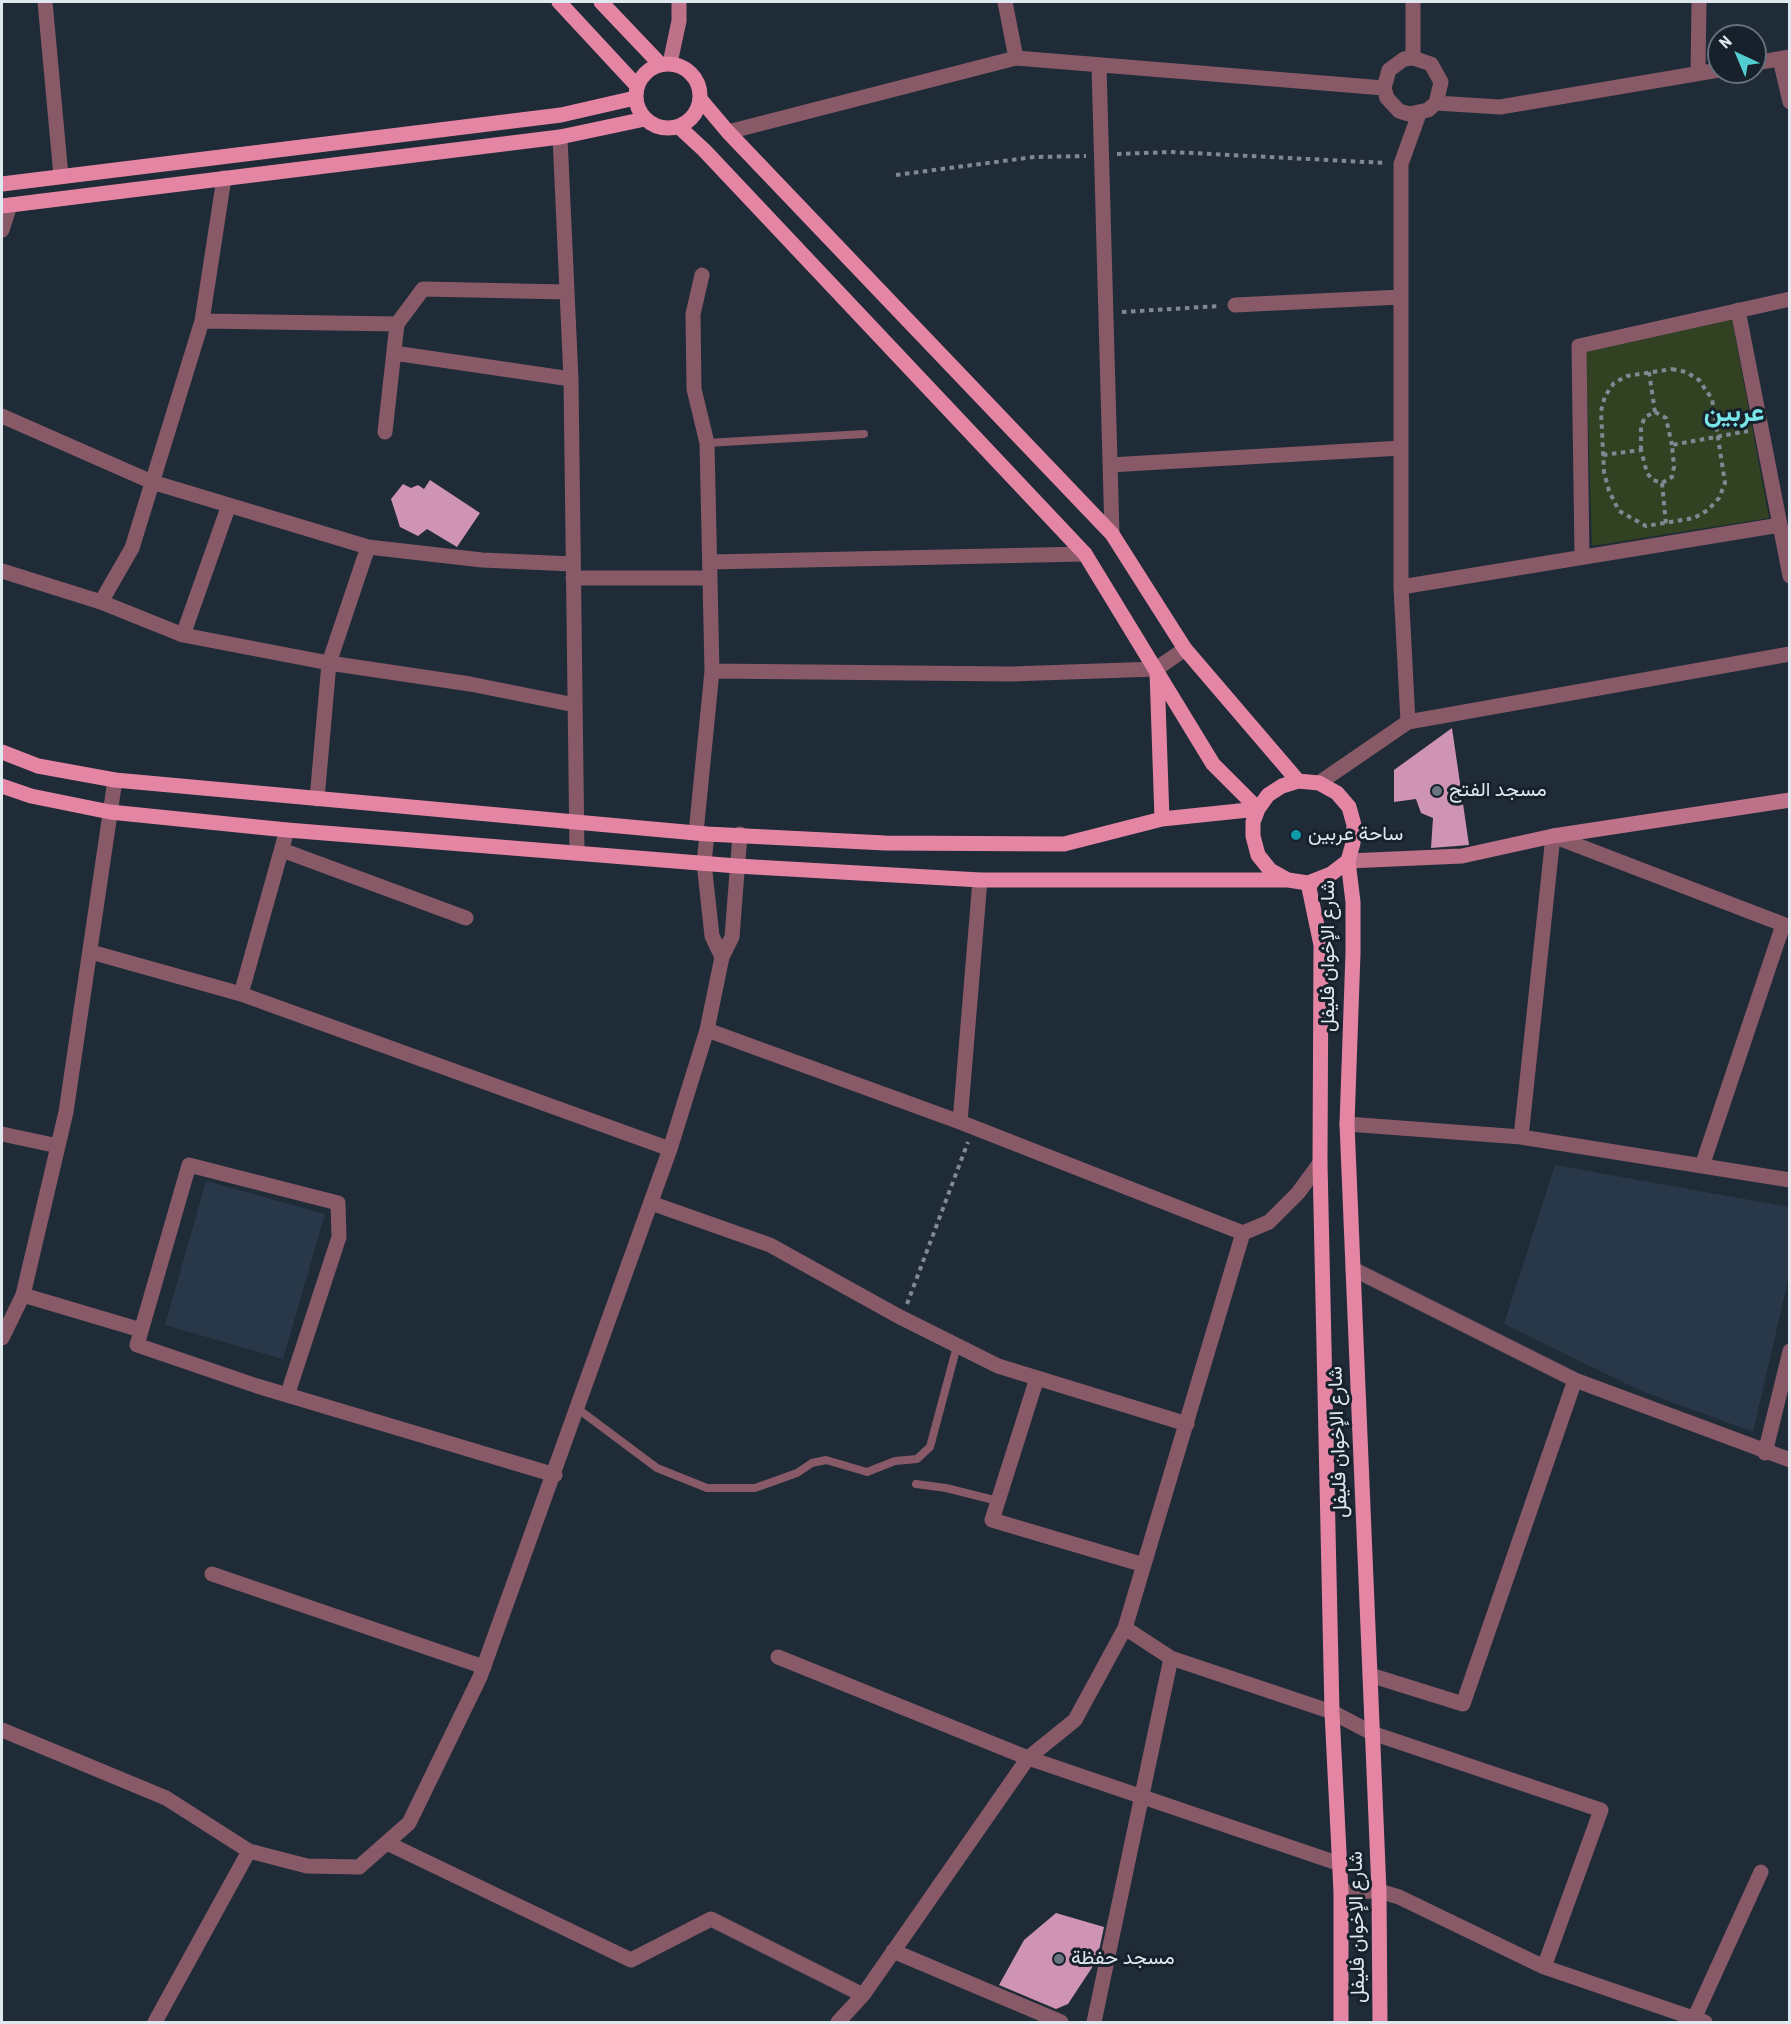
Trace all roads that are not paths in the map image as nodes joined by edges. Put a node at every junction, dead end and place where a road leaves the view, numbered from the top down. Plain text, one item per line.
1 (45, 2) edge
2 (559, 2) edge
3 (601, 2) edge
4 (679, 2) edge
5 (1005, 2) edge
6 (1413, 2) edge
7 (1699, 2) edge
8 (1016, 58) junction
9 (1413, 58) junction
10 (1785, 58) edge
11 (1767, 61) edge
12 (665, 64) junction
13 (1099, 66) junction
14 (1707, 72) edge
15 (1698, 73) junction
16 (1384, 88) junction
17 (636, 92) junction
18 (701, 100) junction
19 (1436, 102) junction
20 (1790, 102) edge
21 (1419, 114) junction
22 (645, 120) junction
23 (679, 127) junction
24 (728, 132) junction
25 (560, 136) junction
26 (61, 176) junction
27 (224, 178) junction
28 (44, 179) junction
29 (2, 184) edge
30 (46, 201) junction
31 (6, 206) edge
32 (2, 230) edge
33 (702, 275) dead end
34 (567, 292) junction
35 (1401, 297) junction
36 (1790, 299) edge
37 (1235, 305) road end
38 (1738, 310) junction
39 (202, 321) junction
40 (397, 324) junction
41 (394, 353) junction
42 (571, 379) junction
43 (2, 416) edge
44 (385, 432) dead end
45 (864, 434) dead end
46 (707, 443) junction
47 (1401, 448) junction
48 (1110, 465) junction
49 (152, 482) junction
50 (229, 505) junction
51 (1780, 525) junction
52 (1112, 534) junction
53 (369, 547) junction
54 (1085, 554) junction
55 (1582, 556) junction
56 (710, 562) junction
57 (2, 571) edge
58 (573, 571) junction
59 (1790, 576) edge
60 (710, 578) junction
61 (1401, 587) junction
62 (101, 602) junction
63 (183, 635) junction
64 (1185, 649) junction
65 (1790, 654) edge
66 (329, 663) junction
67 (1156, 669) junction
68 (711, 671) junction
69 (575, 705) junction
70 (1408, 722) junction
71 (2, 752) edge
72 (115, 780) junction
73 (1298, 781) junction
74 (1319, 783) junction
75 (2, 786) edge
76 (317, 799) junction
77 (1790, 800) edge
78 (1258, 809) junction
79 (110, 812) junction
80 (1162, 819) junction
81 (577, 821) junction
82 (287, 830) junction
83 (701, 833) junction
84 (740, 834) junction
85 (1552, 836) junction
86 (282, 850) junction
87 (577, 853) junction
88 (1348, 861) junction
89 (704, 863) junction
90 (737, 866) junction
91 (980, 880) junction
92 (1288, 880) junction
93 (1308, 882) junction
94 (466, 918) dead end
95 (1786, 926) edge
96 (91, 952) junction
97 (722, 957) junction
98 (241, 994) junction
99 (707, 1030) junction
100 (1347, 1124) junction
101 (967, 1125) junction
102 (2, 1134) edge
103 (1521, 1137) junction
104 (58, 1146) junction
105 (670, 1149) junction
106 (1320, 1163) junction
107 (1702, 1166) junction
108 (1790, 1180) edge
109 (651, 1203) junction
110 (1243, 1233) junction
111 (1353, 1269) junction
112 (23, 1295) junction
113 (5, 1319) edge
114 (141, 1329) junction
115 (2, 1338) edge
116 (957, 1346) junction
117 (1790, 1351) edge
118 (1038, 1378) junction
119 (1575, 1380) junction
120 (288, 1393) junction
121 (578, 1409) junction
122 (1187, 1424) junction
123 (1765, 1453) junction
124 (1790, 1461) edge
125 (555, 1475) junction
126 (916, 1484) dead end
127 (998, 1501) junction
128 (1144, 1565) junction
129 (212, 1574) dead end
130 (1125, 1628) junction
131 (778, 1657) dead end
132 (1171, 1658) junction
133 (484, 1667) junction
134 (1370, 1675) junction
135 (1332, 1712) junction
136 (2, 1730) edge
137 (1372, 1733) junction
138 (1028, 1758) junction
139 (1141, 1798) junction
140 (387, 1843) junction
141 (249, 1851) junction
142 (1340, 1864) junction
143 (1761, 1872) dead end
144 (1379, 1891) junction
145 (1341, 1892) junction
146 (893, 1951) junction
147 (1544, 1967) junction
148 (862, 1995) junction
149 (1699, 2021) edge
150 (154, 2022) edge
151 (838, 2022) edge
152 (1061, 2022) edge
153 (1094, 2022) edge
154 (1341, 2022) edge
155 (1380, 2022) edge

1 - 26 street
2 - 17 main road
3 - 12 main road
4 - 12 main road
5 - 8 street
6 - 9 street
7 - 15 street
8 - 13 street
8 - 24 street
9 - 16 street
9 - 19 street
10 - 11 street
10 - 20 street
12 - 17 main road
12 - 18 main road
13 - 16 street
13 - 48 street
14 - 15 street
15 - 19 street
16 - 21 street
17 - 22 main road
17 - 26 main road
18 - 23 main road
18 - 24 main road
19 - 21 street
21 - 35 street
22 - 23 main road
22 - 25 main road
23 - 54 main road
24 - 52 main road
25 - 27 main road
25 - 34 street
26 - 28 main road
27 - 30 main road
27 - 39 street
28 - 29 main road
28 - 30 street
30 - 31 main road
31 - 32 street
33 - 46 street
34 - 40 street
34 - 42 street
35 - 37 street
35 - 47 street
36 - 38 street
38 - 51 street
38 - 55 street
39 - 40 street
39 - 49 street
40 - 41 street
41 - 42 street
41 - 44 street
42 - 58 street
43 - 49 street
45 - 46 lane
46 - 56 street
47 - 48 street
47 - 61 street
48 - 52 street
49 - 50 street
49 - 62 street
50 - 53 street
50 - 63 street
51 - 55 street
51 - 59 street
52 - 64 main road
53 - 58 street
53 - 66 street
54 - 56 street
54 - 67 main road
55 - 61 street
56 - 60 street
57 - 62 street
58 - 60 street
58 - 69 street
60 - 68 street
61 - 70 street
62 - 63 street
63 - 66 street
64 - 67 street
64 - 73 main road
65 - 70 street
66 - 69 street
66 - 76 street
67 - 68 street
67 - 78 main road
67 - 80 main road
68 - 83 street
69 - 81 street
70 - 74 street
71 - 72 main road
72 - 76 main road
72 - 79 street
73 - 74 main road
73 - 78 main road
74 - 88 main road
75 - 79 main road
76 - 81 main road
77 - 85 main road
78 - 80 main road
78 - 92 main road
79 - 82 main road
79 - 96 street
80 - 84 main road
81 - 83 main road
81 - 87 street
82 - 86 street
82 - 87 main road
83 - 84 main road
83 - 89 street
84 - 90 street
85 - 88 main road
85 - 95 street
85 - 103 street
86 - 94 street
86 - 98 street
87 - 89 main road
88 - 93 main road
88 - 100 main road, شارع الإخوان فليفل
89 - 90 main road
89 - 97 street
90 - 91 main road
90 - 97 street
91 - 92 main road
91 - 101 street
92 - 93 main road
93 - 106 main road, شارع الإخوان فليفل
95 - 107 street
96 - 98 street
96 - 104 street
97 - 99 street
98 - 105 street
99 - 101 street
99 - 105 street
100 - 103 street
100 - 111 main road, شارع الإخوان فليفل
101 - 110 street
102 - 104 street
103 - 107 street
104 - 112 street
105 - 109 street
106 - 110 street
106 - 135 main road, شارع الإخوان فليفل
107 - 108 street
109 - 116 street
109 - 121 street
110 - 122 street
111 - 119 street
111 - 134 main road, شارع الإخوان فليفل
112 - 113 street
112 - 114 street
113 - 115 street
114 - 120 street
114 - 120 street
116 - 118 street
116 - 121 lane
117 - 123 street
118 - 122 street
118 - 127 street
119 - 123 street
119 - 134 street
120 - 125 street
121 - 125 street
122 - 128 street
123 - 124 street
125 - 133 street
126 - 127 lane
127 - 128 street
128 - 130 street
129 - 133 street
130 - 132 street
130 - 138 street
131 - 138 street
132 - 135 street
132 - 139 street
133 - 140 street
134 - 137 main road, شارع الإخوان فليفل
135 - 137 street
135 - 142 main road, شارع الإخوان فليفل
136 - 141 street
137 - 144 main road, شارع الإخوان فليفل
137 - 147 street
138 - 139 street
138 - 146 street
139 - 142 street
139 - 153 street
140 - 141 street
140 - 148 street
141 - 150 street
142 - 145 main road, شارع الإخوان فليفل
143 - 149 street
144 - 145 street
144 - 147 street
144 - 155 main road, شارع الإخوان فليفل
145 - 154 main road, شارع الإخوان فليفل
146 - 148 street
146 - 152 street
147 - 149 street
148 - 151 street

